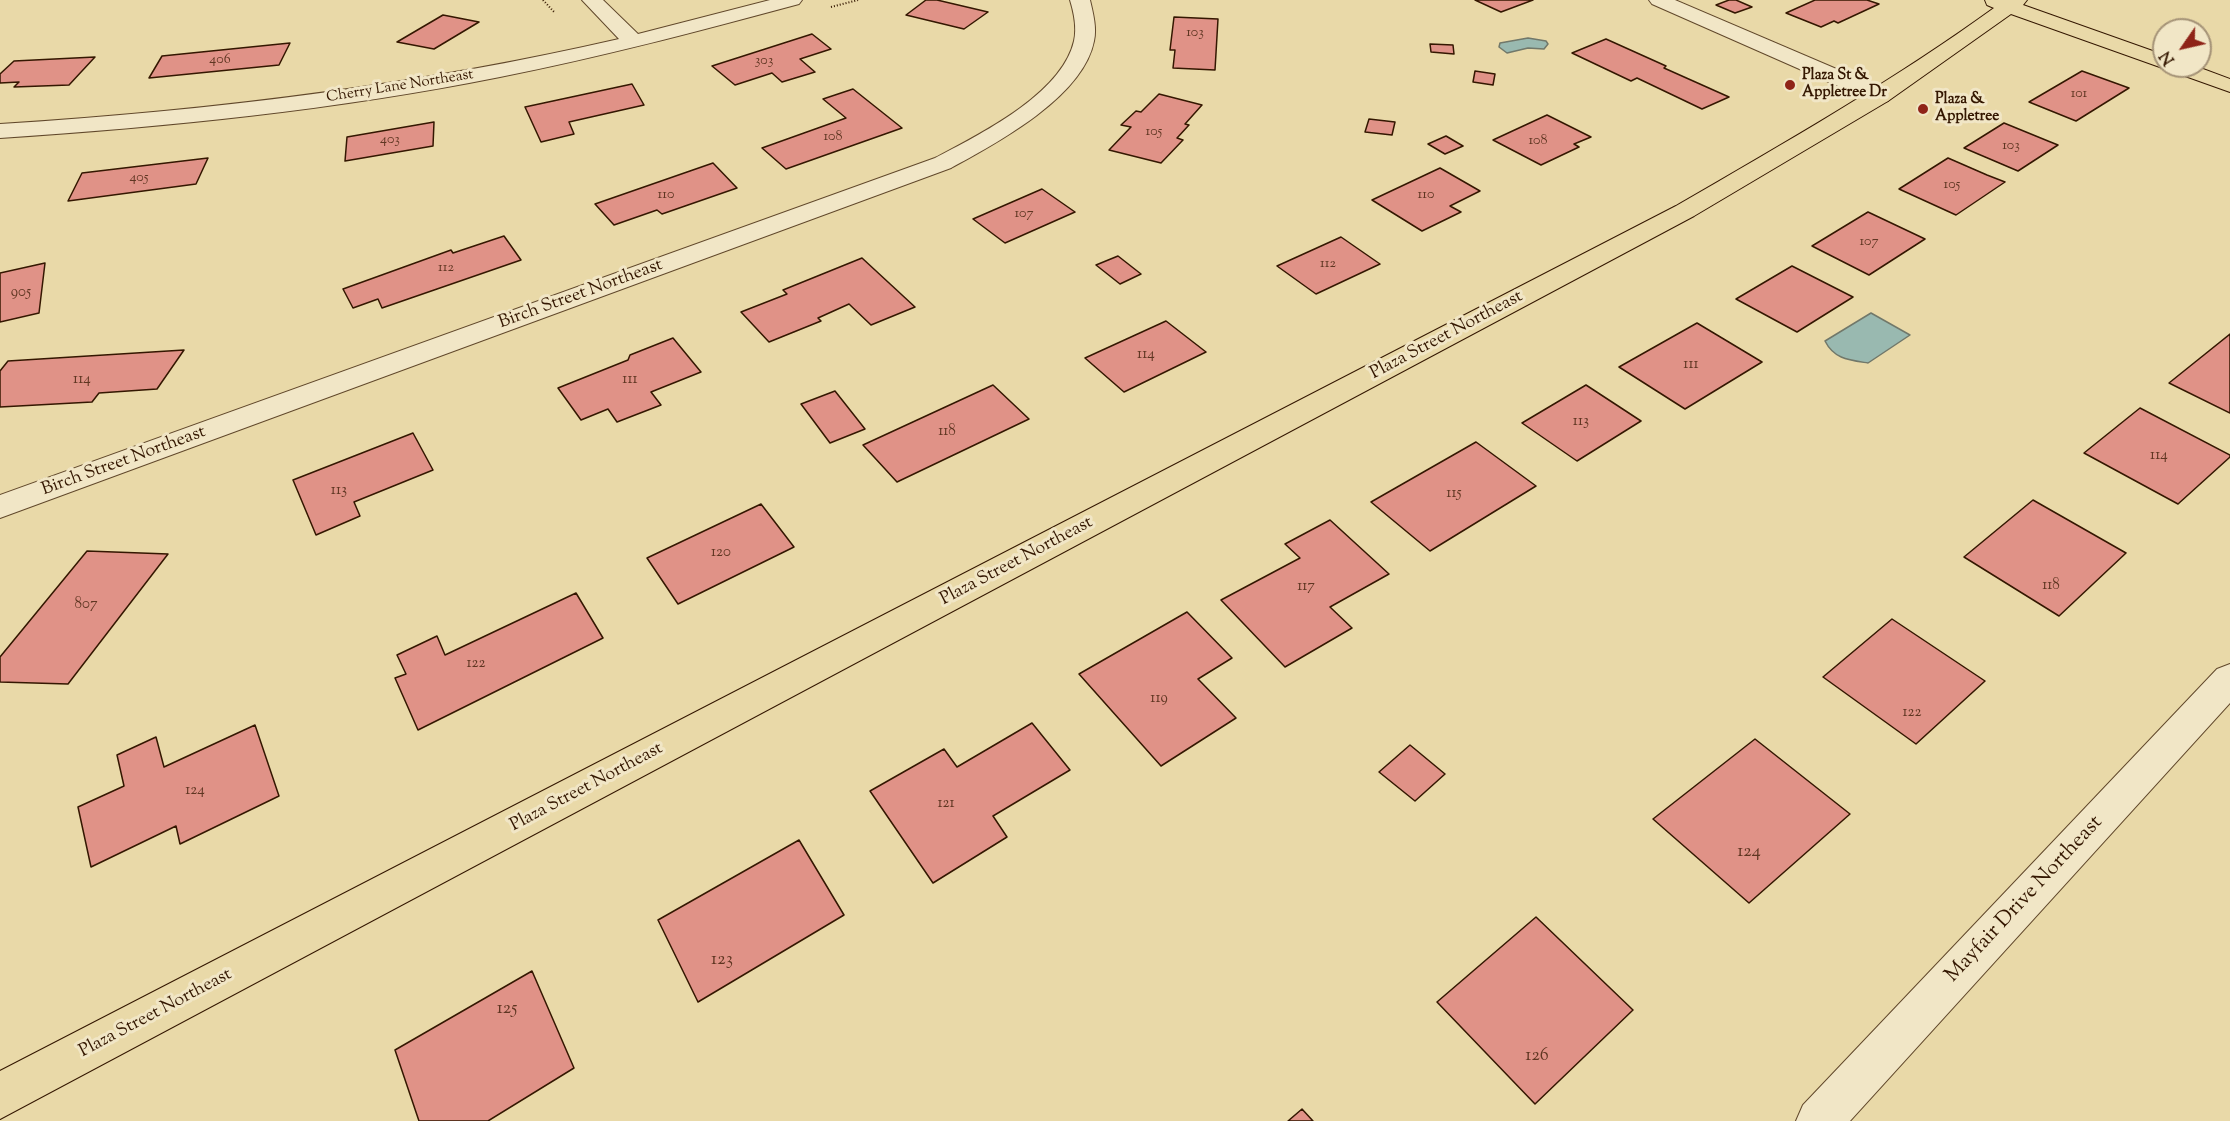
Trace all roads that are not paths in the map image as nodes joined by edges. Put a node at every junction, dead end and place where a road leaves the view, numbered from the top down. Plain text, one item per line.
1 (592, 0) edge
2 (792, 0) edge
3 (1080, 0) edge
4 (1659, 0) edge
5 (2006, 2) edge
6 (634, 42) junction
7 (2152, 57) edge
8 (2208, 78) edge
9 (2230, 86) edge
10 (1880, 96) junction
11 (0, 131) edge
12 (0, 507) edge
13 (2230, 679) edge
14 (0, 1096) edge
15 (1819, 1121) edge

1 - 6 street
2 - 6 street, Cherry Lane Northeast
3 - 12 street, Birch Street Northeast
4 - 10 street
5 - 7 main road
5 - 10 main road, Plaza Street Northeast
6 - 11 street, Cherry Lane Northeast
8 - 9 main road
10 - 14 main road, Plaza Street Northeast
13 - 15 street, Mayfair Drive Northeast

